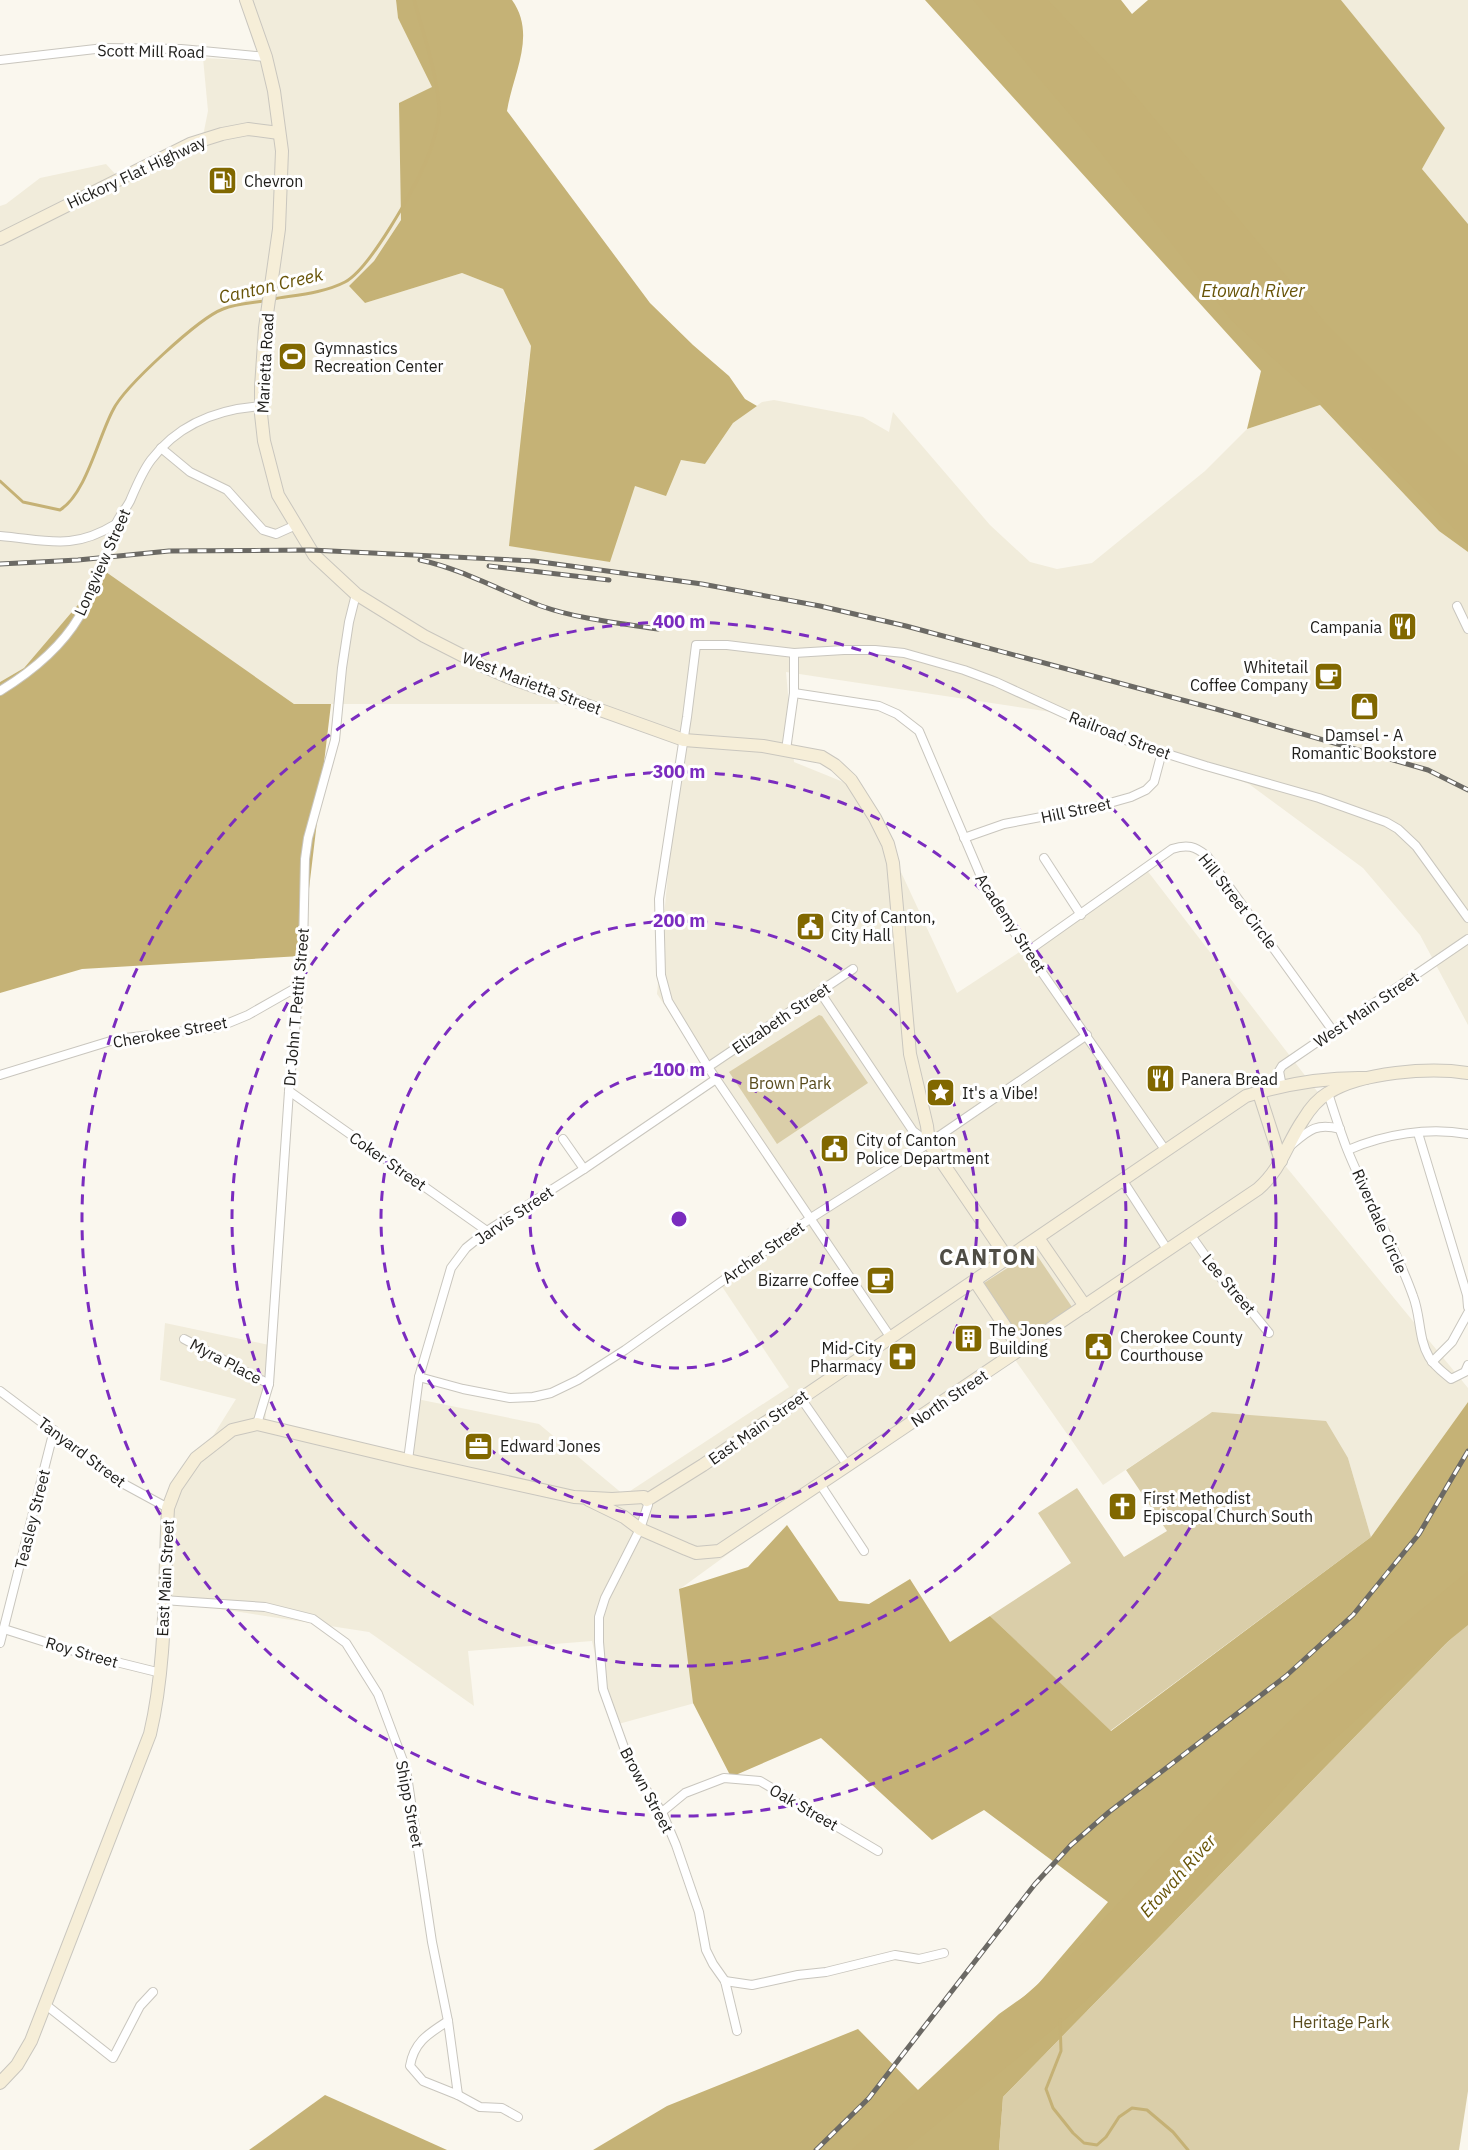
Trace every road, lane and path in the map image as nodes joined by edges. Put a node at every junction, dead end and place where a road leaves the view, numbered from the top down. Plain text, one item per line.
1 (246, 0) edge
2 (266, 57) junction
3 (0, 60) edge
4 (279, 133) junction
5 (0, 239) edge
6 (261, 406) junction
7 (161, 448) junction
8 (116, 524) junction
9 (296, 525) junction
10 (0, 536) edge
11 (356, 594) junction
12 (1457, 606) dead end
13 (1468, 629) edge
14 (795, 653) junction
15 (0, 692) edge
16 (794, 693) junction
17 (684, 740) junction
18 (786, 750) junction
19 (1162, 752) junction
20 (964, 838) junction
21 (1044, 858) dead end
22 (1081, 915) junction
23 (1468, 918) edge
24 (1468, 939) edge
25 (1028, 951) junction
26 (854, 969) dead end
27 (299, 987) junction
28 (820, 992) junction
29 (1333, 1031) junction
30 (1087, 1035) junction
31 (708, 1067) junction
32 (1468, 1073) edge
33 (0, 1075) edge
34 (1366, 1078) junction
35 (716, 1079) junction
36 (1282, 1087) junction
37 (289, 1091) junction
38 (1259, 1093) junction
39 (1328, 1093) junction
40 (1340, 1129) junction
41 (1418, 1133) junction
42 (1468, 1134) edge
43 (563, 1139) dead end
44 (929, 1143) junction
45 (1348, 1150) junction
46 (1166, 1151) junction
47 (1283, 1156) junction
48 (584, 1169) junction
49 (1123, 1181) junction
50 (811, 1218) junction
51 (487, 1231) junction
52 (1190, 1234) junction
53 (1038, 1238) junction
54 (1167, 1249) junction
55 (1008, 1259) junction
56 (975, 1281) junction
57 (1085, 1306) junction
58 (1468, 1307) edge
59 (1468, 1313) edge
60 (1269, 1334) dead end
61 (891, 1338) junction
62 (184, 1339) dead end
63 (1020, 1349) junction
64 (1432, 1362) junction
65 (1468, 1365) edge
66 (419, 1377) junction
67 (269, 1384) junction
68 (0, 1391) edge
69 (800, 1397) junction
70 (257, 1424) junction
71 (54, 1430) junction
72 (408, 1460) junction
73 (848, 1466) junction
74 (820, 1484) junction
75 (588, 1499) junction
76 (647, 1500) junction
77 (168, 1508) junction
78 (640, 1529) junction
79 (864, 1551) dead end
80 (163, 1600) junction
81 (4, 1629) junction
82 (0, 1643) edge
83 (161, 1673) junction
84 (662, 1812) junction
85 (878, 1851) dead end
86 (944, 1953) dead end
87 (725, 1981) junction
88 (153, 1992) dead end
89 (46, 2005) junction
90 (448, 2021) junction
91 (737, 2031) dead end
92 (0, 2083) edge
93 (458, 2095) junction
94 (518, 2117) dead end

1 - 2 main road, Marietta Road
2 - 3 street, Scott Mill Road
2 - 4 main road, Marietta Road
4 - 5 main road, Hickory Flat Highway
4 - 6 main road, Marietta Road
6 - 7 street, Longview Street
6 - 9 main road, Marietta Road
7 - 8 street, Longview Street
7 - 9 street
8 - 10 street
8 - 15 street, Longview Street
9 - 11 main road, Marietta Road
11 - 17 main road, West Marietta Street
11 - 27 street, Dr John T Pettit Street
12 - 13 street
14 - 16 street
14 - 17 street, Railroad Street
14 - 19 street, Railroad Street
16 - 18 street
16 - 20 street, Academy Street
17 - 18 main road, West Marietta Street
17 - 31 street
18 - 44 main road, West Marietta Street
19 - 20 street, Hill Street
19 - 23 street, Railroad Street
20 - 25 street, Academy Street
21 - 22 street
22 - 25 street, Hill Street Circle
22 - 29 street, Hill Street Circle
24 - 29 street, West Main Street
25 - 30 street, Academy Street
26 - 28 street, Elizabeth Street
27 - 33 street, Cherokee Street
27 - 37 street, Dr John T Pettit Street
28 - 31 street, Elizabeth Street
28 - 44 street
29 - 36 street, West Main Street
30 - 44 street, Archer Street
30 - 46 street, Academy Street
31 - 35 street
32 - 34 main road
34 - 36 main road
34 - 39 main road
35 - 48 street, Jarvis Street
35 - 50 street
36 - 38 main road
37 - 51 street, Coker Street
37 - 67 street, Dr John T Pettit Street
38 - 46 main road
38 - 47 main road
39 - 40 street
39 - 47 main road, North Street
40 - 45 street
40 - 47 street
41 - 42 street, Riverdale Circle
41 - 45 street, Riverdale Circle
41 - 58 street
43 - 48 street
44 - 50 street, Archer Street
44 - 55 main road
45 - 64 street, Riverdale Circle
46 - 49 main road, East Main Street
47 - 52 main road, North Street
48 - 51 street, Jarvis Street
49 - 53 main road, East Main Street
49 - 54 street
50 - 61 street
50 - 66 street, Archer Street
51 - 66 street, Jarvis Street
52 - 54 main road, North Street
52 - 60 street, Lee Street
53 - 55 main road, East Main Street
53 - 57 main road
54 - 57 main road, North Street
55 - 56 main road, East Main Street
56 - 61 main road, East Main Street
56 - 63 main road
57 - 63 main road, North Street
59 - 64 street
61 - 69 main road, East Main Street
62 - 67 street, Myra Place
63 - 73 main road, North Street
64 - 65 street
66 - 72 street, Jarvis Street
67 - 70 street, Dr John T Pettit Street
68 - 71 street, Tanyard Street
69 - 73 street
69 - 76 main road, East Main Street
70 - 72 main road
70 - 77 main road, East Main Street
71 - 77 street, Tanyard Street
71 - 81 street, Teasley Street
72 - 75 main road
73 - 74 main road, North Street
74 - 78 main road, North Street
74 - 79 street
75 - 76 main road
75 - 78 main road
76 - 78 street
77 - 80 main road, East Main Street
78 - 84 street, Brown Street
80 - 83 main road, East Main Street
80 - 90 street, Shipp Street
81 - 82 street, Teasley Street
81 - 83 street, Roy Street
83 - 89 main road, East Main Street
84 - 85 street, Oak Street
84 - 87 street, Brown Street
86 - 87 street
87 - 91 street, Brown Street
88 - 89 street
89 - 92 main road, East Main Street
90 - 93 street, Shipp Street
90 - 93 street
93 - 94 street

